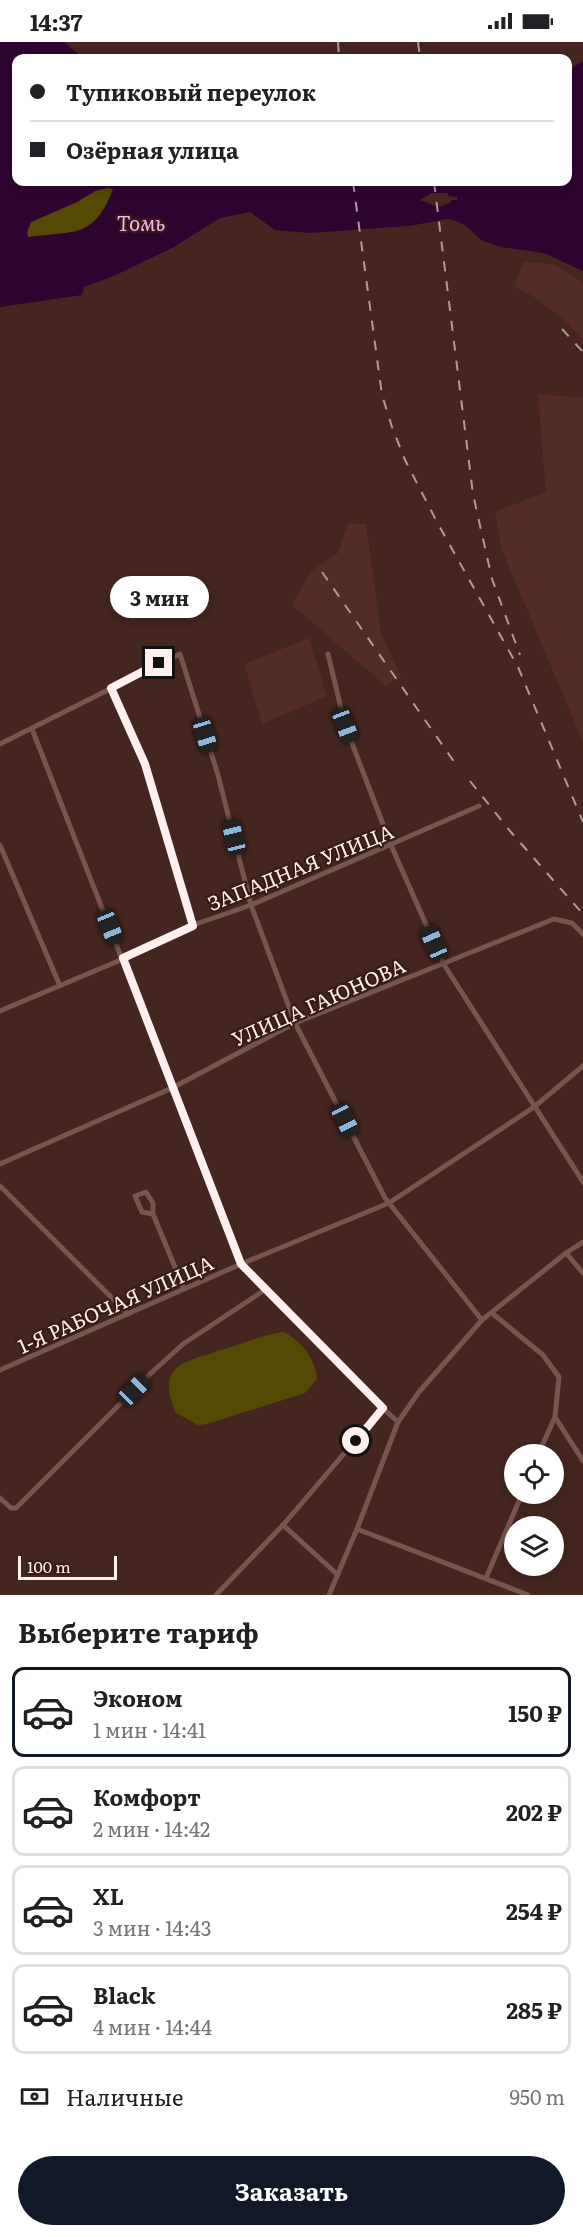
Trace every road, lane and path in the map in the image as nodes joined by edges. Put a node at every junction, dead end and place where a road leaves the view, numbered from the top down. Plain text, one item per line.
1 (328, 654) dead end
2 (111, 688) junction
3 (32, 729) junction
4 (0, 744) edge
5 (479, 806) dead end
6 (0, 846) edge
7 (391, 846) junction
8 (251, 905) junction
9 (193, 926) junction
10 (583, 934) edge
11 (123, 958) junction
12 (442, 963) junction
13 (60, 986) junction
14 (0, 1011) edge
15 (295, 1023) junction
16 (583, 1066) edge
17 (172, 1088) junction
18 (534, 1107) junction
19 (0, 1164) edge
20 (583, 1182) edge
21 (0, 1186) edge
22 (389, 1203) junction
23 (153, 1214) dead end
24 (583, 1242) edge
25 (566, 1253) junction
26 (241, 1264) junction
27 (583, 1273) edge
28 (184, 1289) junction
29 (266, 1289) junction
30 (492, 1313) junction
31 (128, 1314) junction
32 (482, 1320) junction
33 (0, 1370) edge
34 (383, 1408) junction
35 (555, 1417) junction
36 (398, 1422) junction
37 (543, 1444) edge
38 (583, 1461) edge
39 (0, 1498) edge
40 (518, 1504) edge
41 (283, 1525) junction
42 (357, 1529) junction
43 (338, 1575) junction
44 (486, 1578) junction
45 (216, 1595) edge
46 (329, 1595) edge
47 (528, 1595) edge

1 - 7 street
2 - 3 street
2 - 8 street
2 - 9 street
3 - 4 street
3 - 11 street
5 - 7 street, ЗАПАДНАЯ УЛИЦА
6 - 13 street
7 - 8 street, ЗАПАДНАЯ УЛИЦА
7 - 12 street
8 - 9 street, ЗАПАДНАЯ УЛИЦА
8 - 15 street
9 - 11 street, ЗАПАДНАЯ УЛИЦА
10 - 12 street, УЛИЦА ГАЮНОВА
11 - 13 street, ЗАПАДНАЯ УЛИЦА
11 - 17 street
12 - 15 street, УЛИЦА ГАЮНОВА
12 - 18 street
13 - 14 street, ЗАПАДНАЯ УЛИЦА
15 - 17 street, УЛИЦА ГАЮНОВА
15 - 22 street
16 - 18 street, 1-Я РАБОЧАЯ УЛИЦА
17 - 19 street, УЛИЦА ГАЮНОВА
17 - 26 street
18 - 20 street
18 - 22 street, 1-Я РАБОЧАЯ УЛИЦА
21 - 31 street
22 - 26 street, 1-Я РАБОЧАЯ УЛИЦА
22 - 32 street
23 - 28 street
24 - 25 street
25 - 27 street
25 - 30 street
26 - 28 street, 1-Я РАБОЧАЯ УЛИЦА
26 - 29 street
28 - 31 street, 1-Я РАБОЧАЯ УЛИЦА
29 - 34 street
29 - 39 street
30 - 32 street
30 - 35 street
31 - 33 street, 1-Я РАБОЧАЯ УЛИЦА
32 - 36 street
34 - 36 street
34 - 41 street
35 - 37 street
35 - 38 street
36 - 42 street
40 - 44 street
41 - 43 street
41 - 45 street
42 - 43 street
42 - 44 street
43 - 46 street
44 - 47 street

